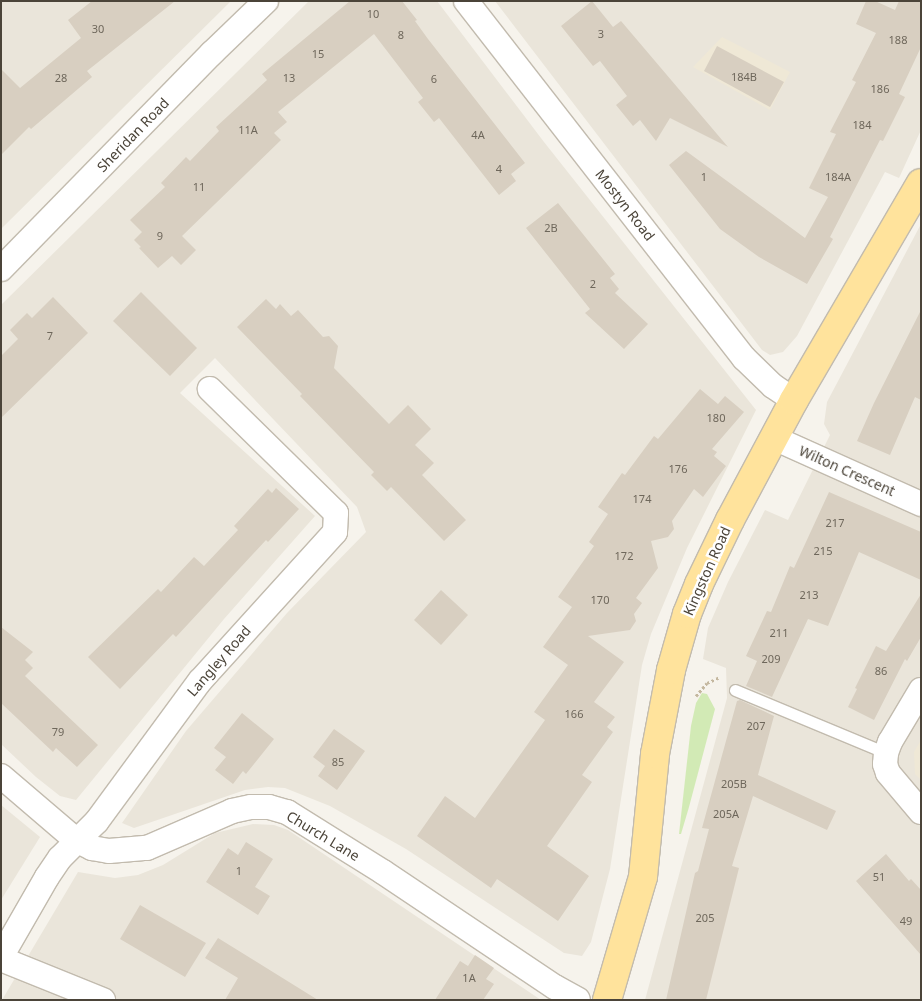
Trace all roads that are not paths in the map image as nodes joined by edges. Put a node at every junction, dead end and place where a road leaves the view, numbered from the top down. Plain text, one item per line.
1 (266, 1) edge
2 (466, 1) edge
3 (921, 184) edge
4 (1, 269) edge
5 (210, 389) dead end
6 (794, 400) junction
7 (774, 438) junction
8 (921, 504) edge
9 (734, 690) dead end
10 (921, 690) edge
11 (888, 748) junction
12 (1, 776) edge
13 (921, 812) edge
14 (76, 840) junction
15 (1, 958) edge
16 (103, 1000) edge
17 (578, 1000) edge
18 (607, 1000) edge

1 - 4 street, Sheridan Road
2 - 6 street, Mostyn Road
3 - 6 main road, Kingston Road
5 - 14 street, Langley Road
6 - 7 main road, Kingston Road
7 - 8 street, Wilton Crescent
7 - 18 main road, Kingston Road
9 - 11 lane
10 - 11 street
11 - 13 street
12 - 14 street, Church Lane
14 - 15 street, Langley Road
14 - 17 street, Church Lane
15 - 16 street, Langley Road

